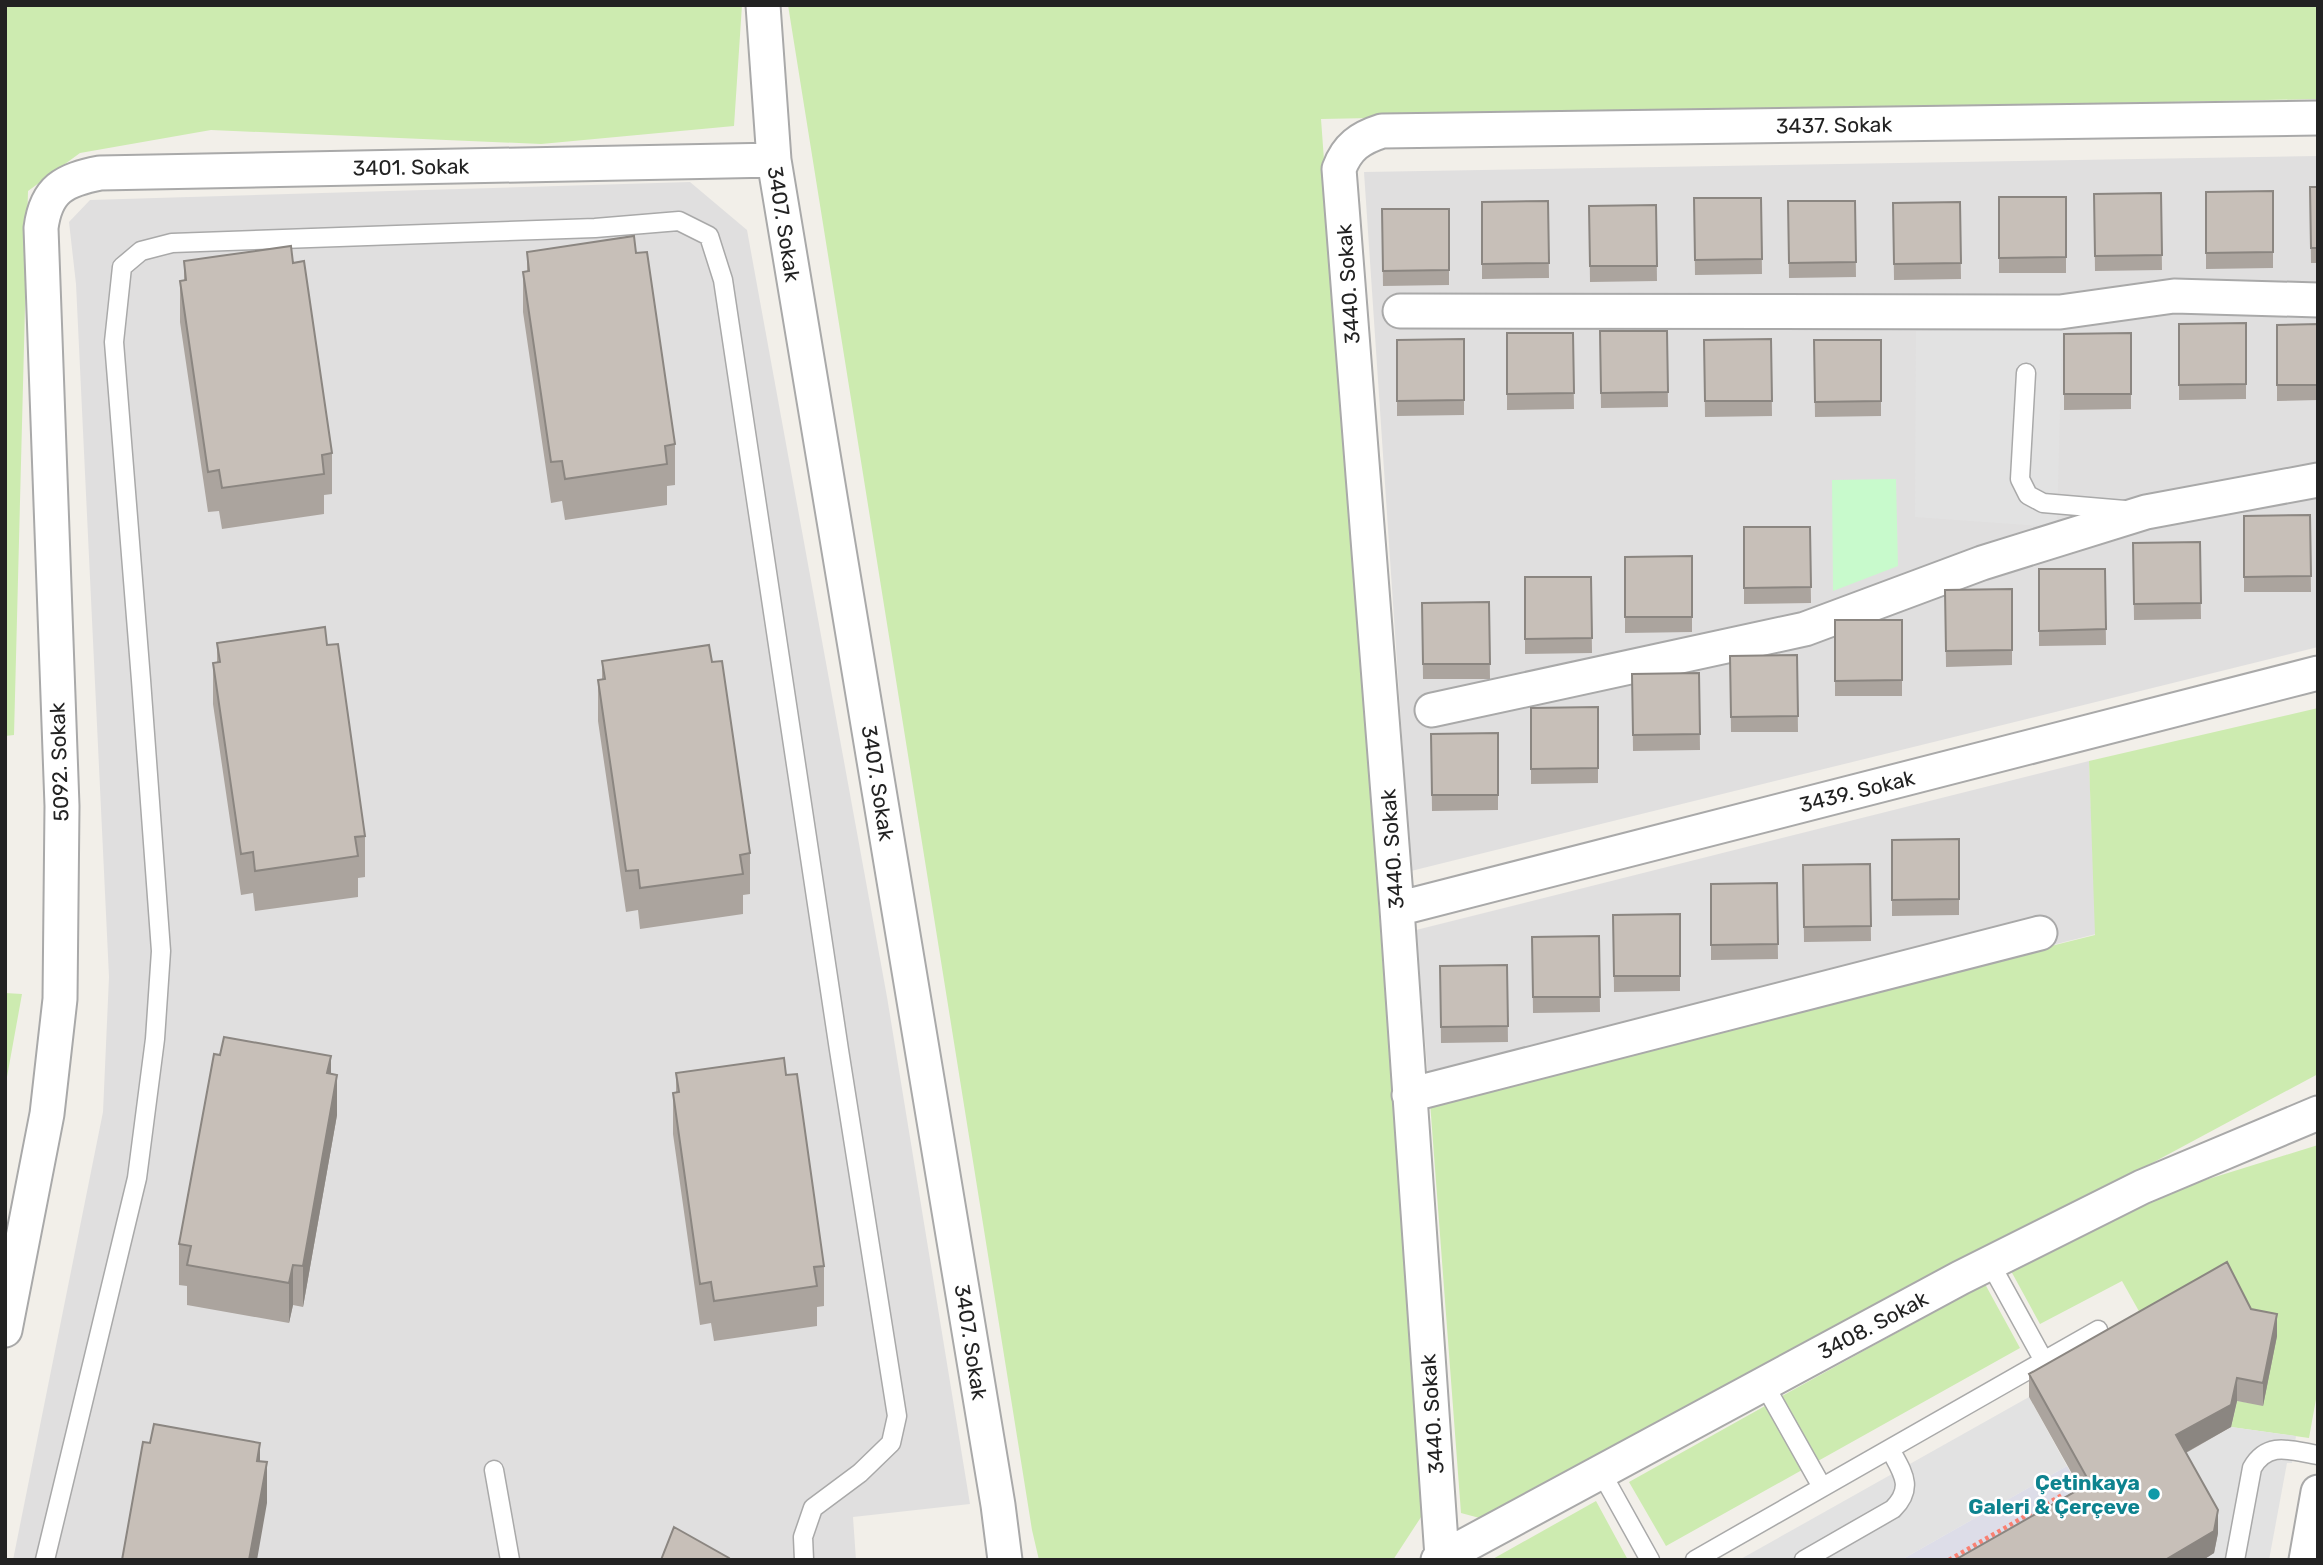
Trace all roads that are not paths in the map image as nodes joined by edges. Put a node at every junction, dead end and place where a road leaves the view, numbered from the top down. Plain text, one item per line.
1 (763, 5) edge
2 (2318, 118) edge
3 (1353, 145) joint
4 (774, 160) junction
5 (54, 192) joint
6 (2318, 300) edge
7 (1400, 311) dead end
8 (2026, 373) dead end
9 (2318, 480) edge
10 (2146, 512) junction
11 (2318, 673) edge
12 (1432, 710) dead end
13 (1397, 909) junction
14 (2040, 933) dead end
15 (1409, 1095) junction
16 (2318, 1113) edge
17 (1990, 1263) junction
18 (5, 1330) edge
19 (2098, 1330) dead end
20 (2043, 1361) junction
21 (1764, 1384) junction
22 (1890, 1449) junction
23 (2318, 1455) edge
24 (494, 1470) dead end
25 (1601, 1472) junction
26 (1822, 1487) junction
27 (2318, 1492) edge
28 (2311, 1547) edge
29 (1440, 1559) edge
30 (45, 1560) edge
31 (510, 1560) edge
32 (804, 1560) edge
33 (1005, 1560) edge
34 (1650, 1560) edge
35 (1695, 1560) edge
36 (1804, 1560) edge
37 (2235, 1560) edge

1 - 4 street, 3407. Sokak
2 - 3 street, 3437. Sokak
3 - 13 street, 3440. Sokak
4 - 5 street, 3401. Sokak
4 - 33 street, 3407. Sokak
5 - 18 street, 5092. Sokak
6 - 7 street
8 - 10 lane
9 - 10 street
10 - 12 street
11 - 13 street, 3439. Sokak
13 - 15 street, 3440. Sokak
14 - 15 street
15 - 29 street, 3440. Sokak
16 - 17 street, 3408. Sokak
17 - 20 lane
17 - 21 street, 3408. Sokak
19 - 20 lane
20 - 22 lane
21 - 25 street, 3408. Sokak
21 - 26 lane
22 - 26 lane
22 - 36 lane
23 - 37 lane
24 - 31 lane
25 - 29 street, 3408. Sokak
25 - 34 lane
26 - 35 lane
27 - 28 street
30 - 32 lane

